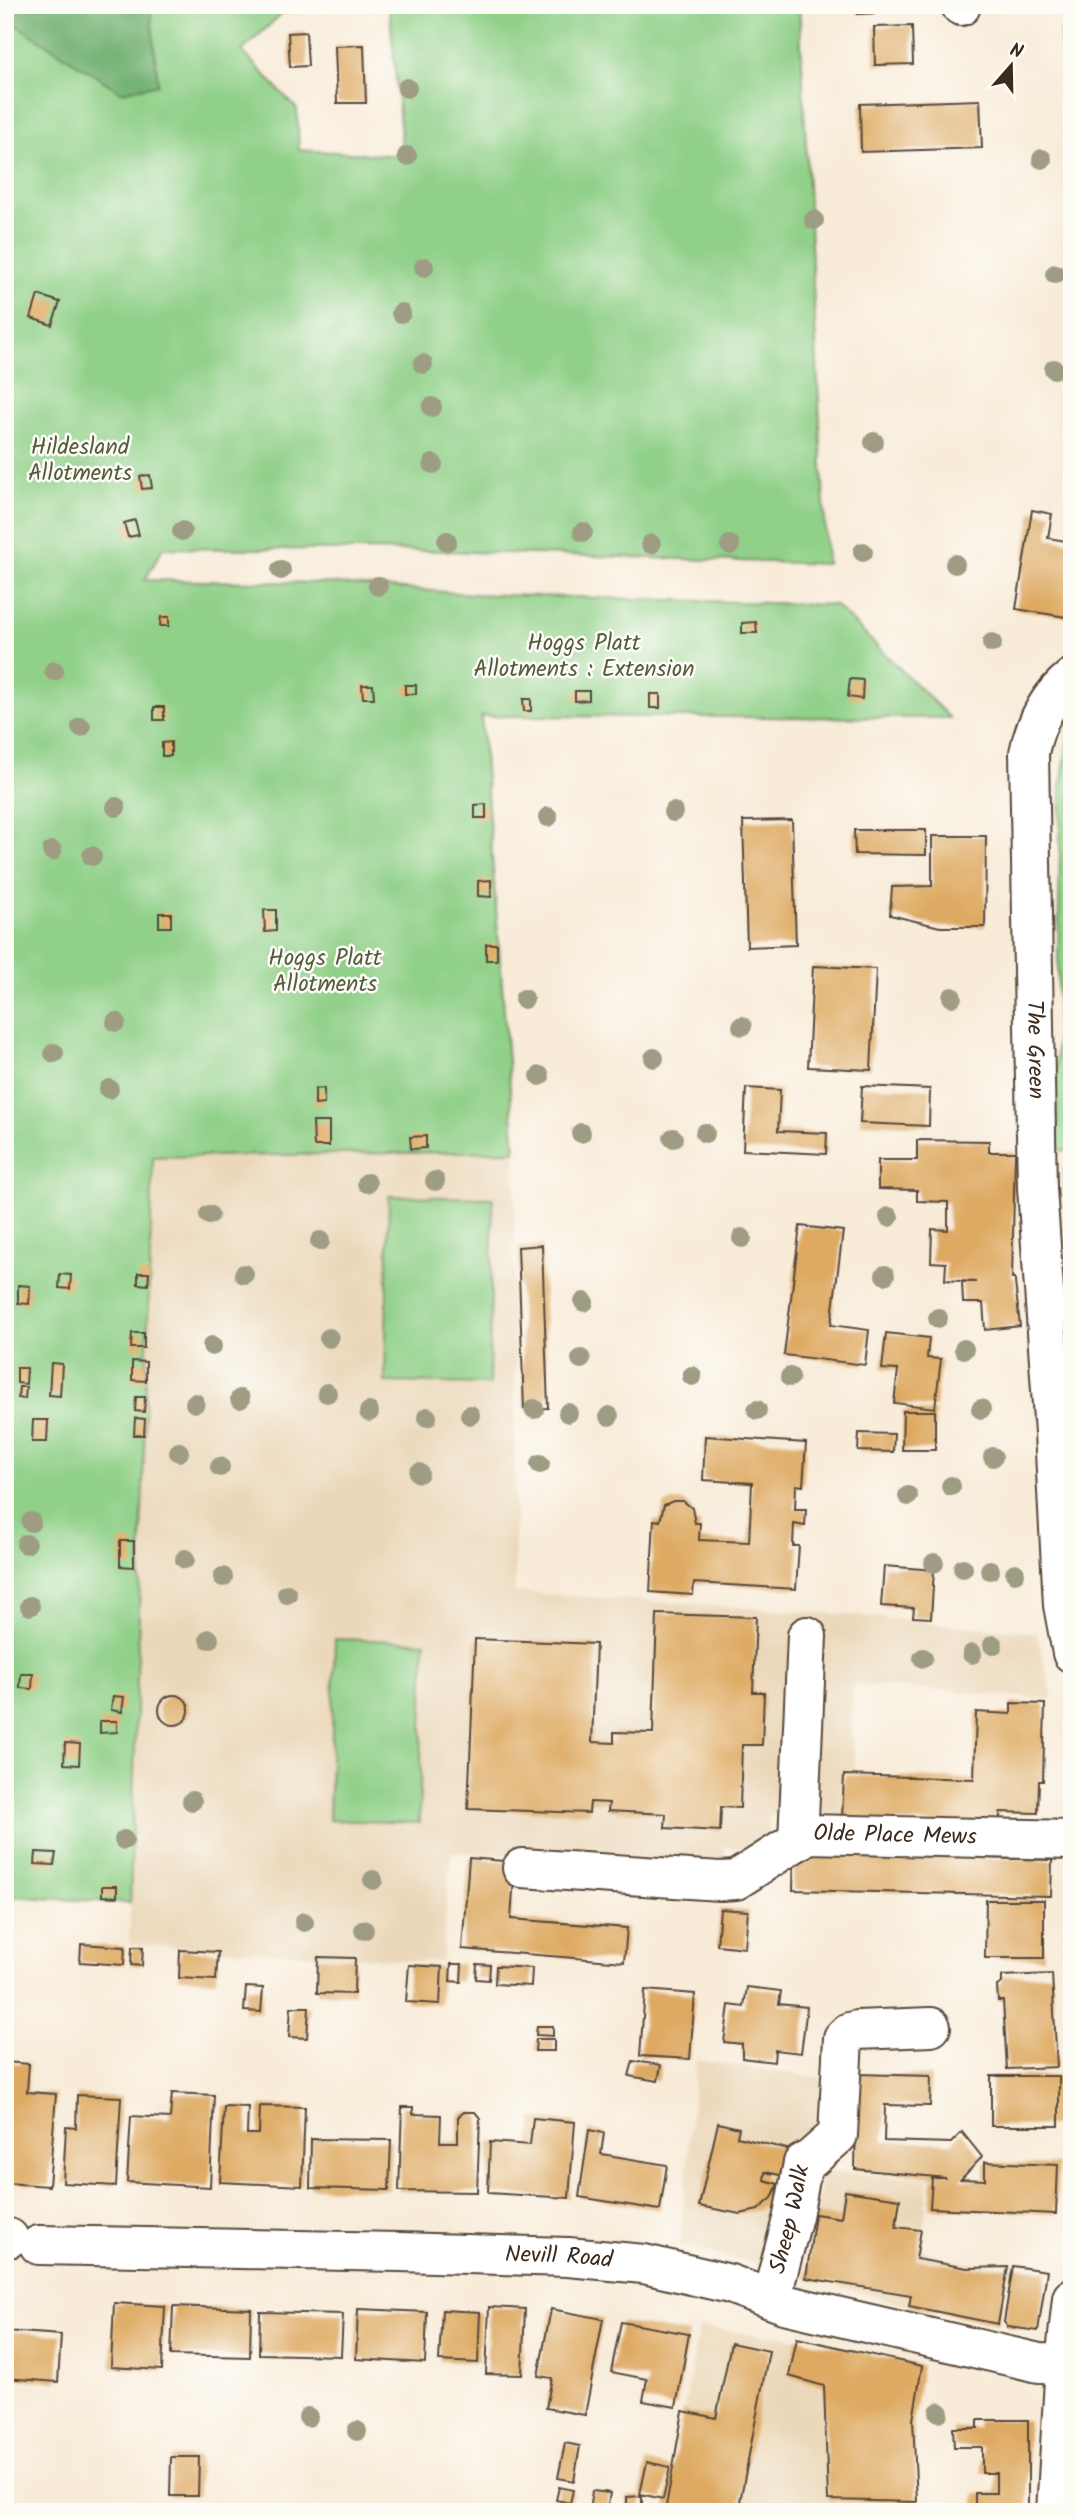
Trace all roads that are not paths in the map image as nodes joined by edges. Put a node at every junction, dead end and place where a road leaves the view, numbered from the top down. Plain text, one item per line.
1 (1072, 678) edge
2 (1063, 1432) edge
3 (807, 1636) dead end
4 (1072, 1653) edge
5 (1072, 1840) edge
6 (798, 1841) junction
7 (522, 1868) dead end
8 (931, 2027) dead end
9 (18, 2240) edge
10 (1072, 2298) edge
11 (771, 2299) junction
12 (1068, 2364) edge
13 (1056, 2512) edge

1 - 2 street, The Green
2 - 4 street, The Green
3 - 6 street
5 - 6 street, Olde Place Mews
6 - 7 street, Olde Place Mews
8 - 11 street, Sheep Walk
9 - 11 street, Nevill Road
10 - 12 street
11 - 12 street, Nevill Road
12 - 13 street

